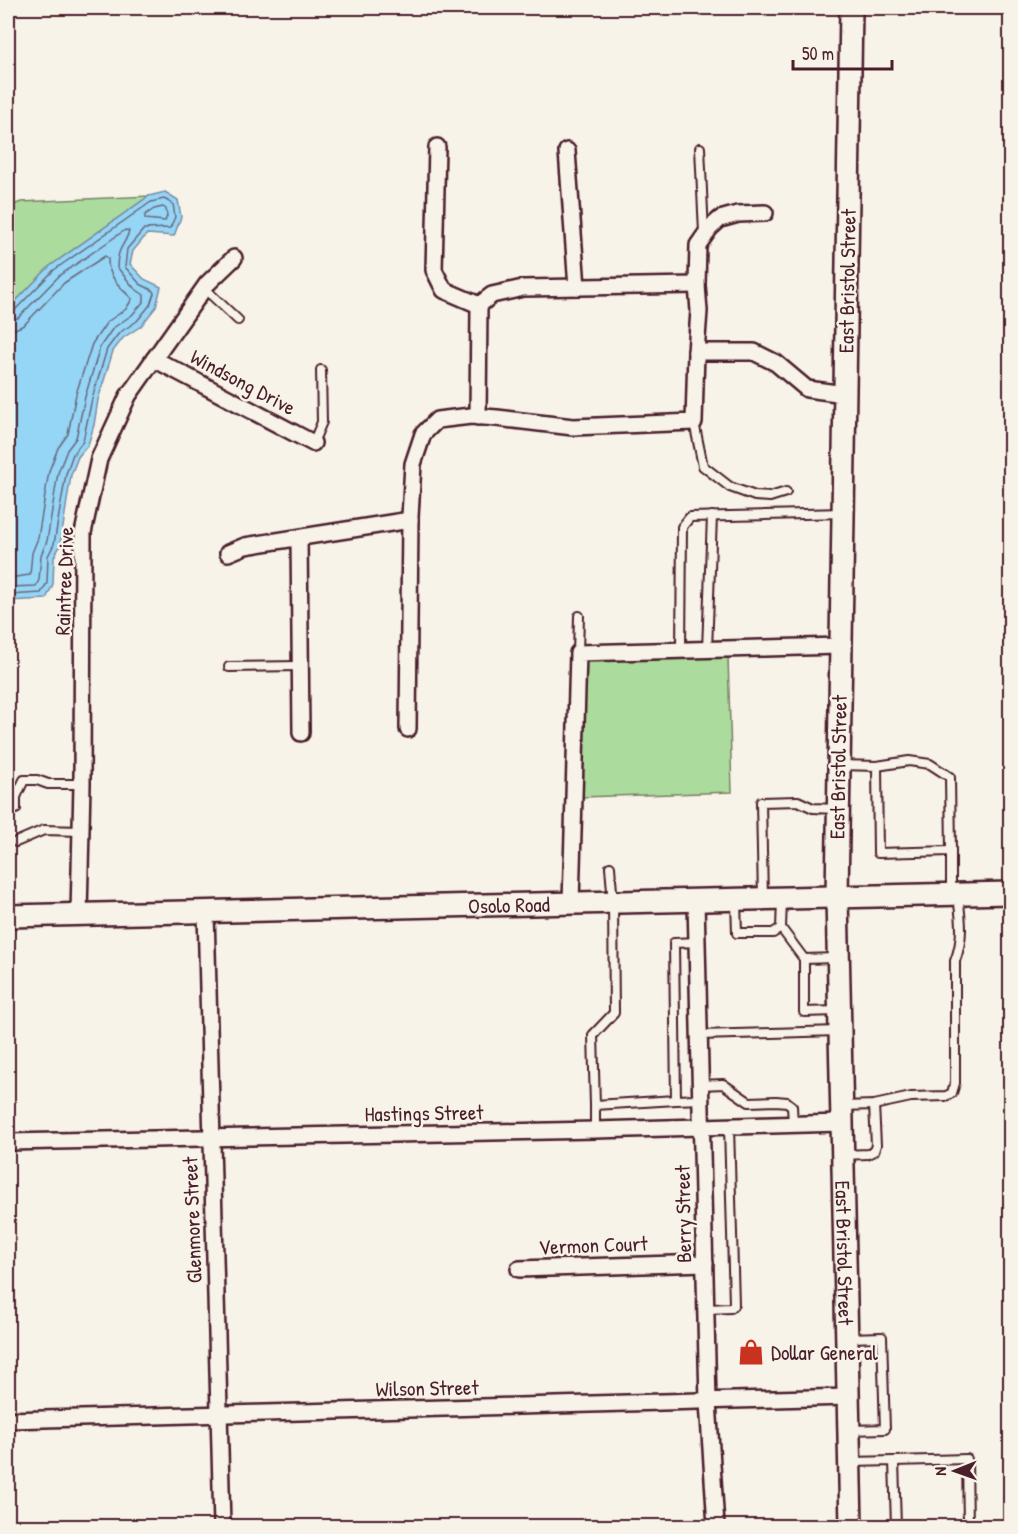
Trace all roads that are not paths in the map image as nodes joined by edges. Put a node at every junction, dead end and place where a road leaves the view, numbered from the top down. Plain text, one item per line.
1 (851, 8) edge
2 (437, 147) dead end
3 (700, 148) dead end
4 (567, 151) dead end
5 (765, 213) dead end
6 (704, 235) junction
7 (234, 258) dead end
8 (697, 285) junction
9 (577, 287) junction
10 (204, 288) junction
11 (479, 304) junction
12 (238, 320) dead end
13 (696, 352) junction
14 (154, 359) junction
15 (321, 370) dead end
16 (845, 394) junction
17 (478, 417) junction
18 (694, 422) junction
19 (313, 443) joint
20 (786, 492) dead end
21 (843, 513) junction
22 (712, 516) junction
23 (410, 520) junction
24 (299, 538) junction
25 (228, 553) dead end
26 (579, 616) dead end
27 (840, 646) junction
28 (707, 650) junction
29 (681, 651) junction
30 (578, 653) junction
31 (300, 666) junction
32 (229, 667) dead end
33 (408, 729) dead end
34 (301, 733) dead end
35 (837, 765) junction
36 (877, 766) junction
37 (82, 784) junction
38 (16, 809) dead end
39 (837, 809) junction
40 (81, 831) junction
41 (16, 842) dead end
42 (951, 851) junction
43 (610, 867) dead end
44 (1011, 893) edge
45 (955, 894) junction
46 (837, 897) junction
47 (772, 899) junction
48 (736, 900) junction
49 (696, 901) junction
50 (613, 903) junction
51 (571, 904) junction
52 (206, 912) junction
53 (79, 915) junction
54 (8, 916) edge
55 (781, 928) junction
56 (697, 942) junction
57 (838, 958) junction
58 (804, 959) junction
59 (839, 1021) junction
60 (699, 1035) junction
61 (701, 1092) junction
62 (676, 1100) junction
63 (595, 1104) junction
64 (874, 1105) junction
65 (841, 1114) junction
66 (792, 1124) junction
67 (729, 1126) junction
68 (702, 1128) junction
69 (595, 1130) junction
70 (211, 1139) junction
71 (8, 1142) edge
72 (842, 1155) junction
73 (705, 1263) junction
74 (519, 1269) dead end
75 (706, 1309) junction
76 (846, 1338) junction
77 (848, 1397) junction
78 (708, 1402) junction
79 (219, 1414) junction
80 (8, 1420) edge
81 (848, 1430) junction
82 (894, 1461) junction
83 (849, 1462) junction
84 (222, 1527) edge
85 (716, 1527) edge
86 (851, 1527) edge
87 (896, 1527) edge
88 (968, 1527) edge

1 - 16 main road, East Bristol Street
2 - 11 street
3 - 6 lane
4 - 9 street
5 - 6 street
6 - 8 street
7 - 10 street, Raintree Drive
8 - 9 street
8 - 13 street
9 - 11 street
10 - 12 lane
10 - 14 street, Raintree Drive
11 - 17 street
13 - 16 street
13 - 18 street
14 - 19 street, Windsong Drive
14 - 37 street, Raintree Drive
15 - 19 lane
16 - 21 main road, East Bristol Street
17 - 18 street
17 - 23 street
18 - 20 lane
21 - 22 lane
21 - 27 main road, East Bristol Street
22 - 28 lane
22 - 29 lane
23 - 24 street
23 - 33 street
24 - 25 street
24 - 31 street
26 - 30 lane
27 - 28 street
27 - 35 main road, East Bristol Street
28 - 29 street
29 - 30 street
30 - 51 street
31 - 32 lane
31 - 34 street
35 - 36 lane
35 - 39 main road, East Bristol Street
36 - 42 lane
36 - 42 lane
37 - 38 lane
37 - 40 street, Raintree Drive
39 - 46 main road, East Bristol Street
39 - 47 lane
40 - 41 lane
40 - 53 street, Raintree Drive
42 - 45 lane
43 - 50 lane
44 - 45 main road, Osolo Road
45 - 46 main road, Osolo Road
45 - 64 lane
46 - 47 main road, Osolo Road
46 - 57 main road, East Bristol Street
47 - 48 main road, Osolo Road
47 - 55 lane
48 - 49 main road, Osolo Road
48 - 55 lane
49 - 50 main road, Osolo Road
49 - 56 street, Berry Street
50 - 51 main road, Osolo Road
50 - 63 lane
51 - 52 main road, Osolo Road
52 - 53 main road, Osolo Road
52 - 70 street, Glenmore Street
53 - 54 main road, Osolo Road
55 - 58 lane
56 - 60 street, Berry Street
56 - 62 lane
57 - 58 lane
57 - 59 main road, East Bristol Street
58 - 59 lane
59 - 60 lane
59 - 65 main road, East Bristol Street
60 - 61 street, Berry Street
61 - 62 lane
61 - 66 lane
61 - 68 street, Berry Street
62 - 63 lane
63 - 69 lane
64 - 65 lane
64 - 72 lane
65 - 66 street, Hastings Street
65 - 72 main road, East Bristol Street
66 - 67 street, Hastings Street
67 - 68 street, Hastings Street
67 - 75 lane
68 - 69 street, Hastings Street
68 - 73 street, Berry Street
69 - 70 street, Hastings Street
70 - 71 street, Hastings Street
70 - 79 street, Glenmore Street
72 - 76 main road, East Bristol Street
73 - 74 street, Vermon Court
73 - 75 street, Berry Street
75 - 78 street, Berry Street
76 - 77 main road, East Bristol Street
76 - 81 lane
77 - 78 street, Wilson Street
77 - 81 main road, East Bristol Street
78 - 79 street, Wilson Street
78 - 85 street, Berry Street
79 - 80 street, Wilson Street
79 - 84 street, Glenmore Street
81 - 83 main road, East Bristol Street
82 - 83 lane
82 - 87 lane
82 - 88 lane
83 - 86 main road, East Bristol Street

